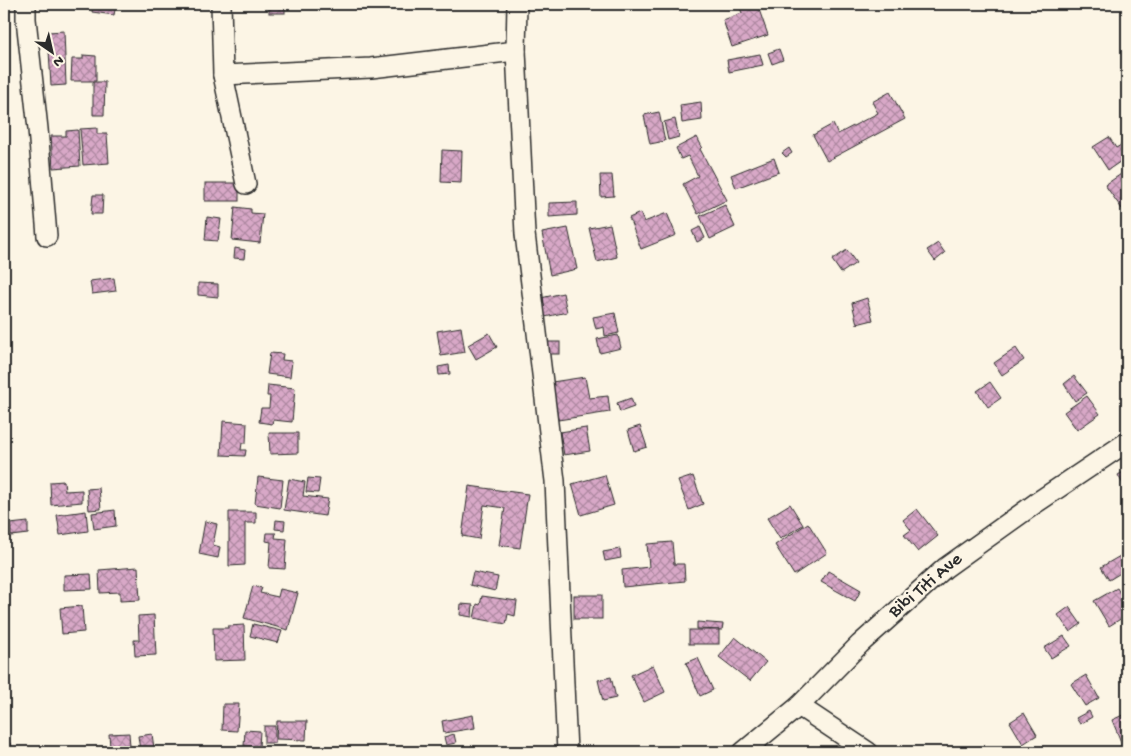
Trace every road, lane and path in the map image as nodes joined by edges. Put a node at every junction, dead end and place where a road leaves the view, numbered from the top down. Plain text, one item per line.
1 (26, 4) edge
2 (221, 4) edge
3 (516, 4) edge
4 (516, 51) junction
5 (223, 75) junction
6 (246, 184) dead end
7 (47, 236) dead end
8 (1127, 442) edge
9 (799, 706) junction
10 (567, 752) edge
11 (743, 752) edge
12 (868, 752) edge

1 - 7 street
2 - 5 street
3 - 4 street
4 - 5 street
4 - 10 street
5 - 6 street
8 - 9 street, Bibi Titi Ave
9 - 11 street, Bibi Titi Ave
9 - 12 street

